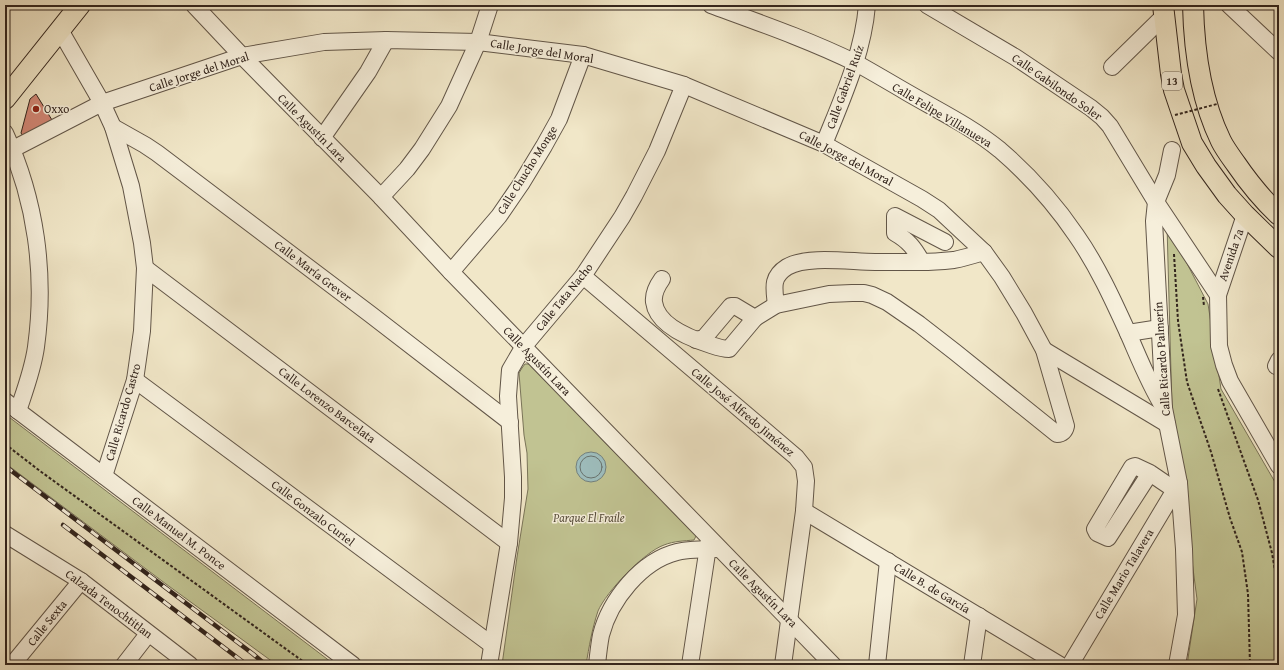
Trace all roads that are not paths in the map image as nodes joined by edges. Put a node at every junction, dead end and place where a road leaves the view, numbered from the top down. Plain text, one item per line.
1 (62, 5) edge
2 (80, 5) edge
3 (194, 5) edge
4 (490, 5) edge
5 (711, 5) edge
6 (867, 5) edge
7 (927, 5) edge
8 (1193, 5) edge
9 (1229, 5) edge
10 (1163, 10) edge
11 (60, 30) junction
12 (386, 40) junction
13 (478, 42) junction
14 (1279, 52) edge
15 (583, 55) junction
16 (242, 56) junction
17 (856, 64) junction
18 (1112, 67) dead end
19 (5, 78) edge
20 (684, 85) junction
21 (5, 99) edge
22 (102, 103) junction
23 (113, 127) junction
24 (5, 133) edge
25 (322, 138) junction
26 (824, 144) junction
27 (1172, 150) dead end
28 (8, 151) edge
29 (381, 197) junction
30 (1156, 202) junction
31 (1245, 215) junction
32 (1279, 215) edge
33 (945, 242) dead end
34 (1279, 248) edge
35 (984, 252) junction
36 (922, 262) junction
37 (145, 268) junction
38 (451, 272) junction
39 (583, 276) junction
40 (662, 279) dead end
41 (1210, 296) junction
42 (776, 305) junction
43 (755, 318) junction
44 (1160, 328) junction
45 (1128, 333) junction
46 (696, 340) junction
47 (524, 346) junction
48 (1044, 350) junction
49 (135, 380) junction
50 (5, 401) edge
51 (1164, 408) junction
52 (18, 411) junction
53 (510, 422) junction
54 (1167, 424) junction
55 (1279, 466) edge
56 (1150, 473) dead end
57 (104, 476) junction
58 (1177, 487) junction
59 (804, 511) junction
60 (6, 536) edge
61 (509, 543) junction
62 (712, 546) junction
63 (888, 561) junction
64 (81, 581) junction
65 (979, 616) junction
66 (790, 620) junction
67 (148, 634) junction
68 (492, 645) junction
69 (12, 665) edge
70 (124, 665) edge
71 (190, 665) edge
72 (353, 665) edge
73 (489, 665) edge
74 (596, 665) edge
75 (690, 665) edge
76 (783, 665) edge
77 (833, 665) edge
78 (877, 665) edge
79 (972, 665) edge
80 (1060, 665) edge
81 (1070, 665) edge
82 (1177, 665) edge

1 - 19 main road
2 - 11 main road
3 - 16 street, Calle Agustín Lara
4 - 13 street
5 - 17 street, Calle Felipe Villanueva
6 - 17 street, Calle Gabriel Ruíz
7 - 30 street, Calle Gabilondo Soler
8 - 32 main road, 13
9 - 14 street
10 - 18 street
10 - 31 main road, 13
11 - 21 main road
11 - 22 street, Calle Ricardo Castro
12 - 13 street, Calle Jorge del Moral
12 - 16 street, Calle Jorge del Moral
12 - 25 street
13 - 15 street, Calle Jorge del Moral
13 - 29 street
15 - 20 street, Calle Jorge del Moral
15 - 38 street, Calle Chucho Monge
16 - 22 street, Calle Jorge del Moral
16 - 25 street, Calle Agustín Lara
17 - 26 street, Calle Gabriel Ruíz
17 - 45 street, Calle Felipe Villanueva
20 - 26 street, Calle Jorge del Moral
20 - 39 street, Calle Tata Nacho
22 - 23 street, Calle Ricardo Castro
22 - 28 street, Calle Jorge del Moral
23 - 37 street, Calle Ricardo Castro
23 - 53 street, Calle María Grever
24 - 28 street
25 - 29 street, Calle Agustín Lara
26 - 35 street, Calle Jorge del Moral
27 - 30 street, Calle Ricardo Palmerín
28 - 52 street
29 - 38 street, Calle Agustín Lara
30 - 41 street, Calle Gabilondo Soler
30 - 44 street, Calle Ricardo Palmerín
31 - 34 main road, 13
31 - 41 street, Avenida 7a
33 - 36 street
35 - 36 street
35 - 48 street, Calle Jorge del Moral
36 - 42 street
37 - 49 street, Calle Ricardo Castro
37 - 61 street, Calle Lorenzo Barcelata
38 - 47 street, Calle Agustín Lara
39 - 47 street, Calle Tata Nacho
39 - 59 street, Calle José Alfredo Jiménez
40 - 46 street
41 - 55 street
42 - 43 street
42 - 48 street, Calle Jorge del Moral
43 - 46 street
43 - 46 street
44 - 45 street
44 - 51 street, Calle Ricardo Palmerín
45 - 51 street, Calle Felipe Villanueva
47 - 53 street, Calle Tata Nacho
47 - 62 street, Calle Agustín Lara
48 - 54 street
49 - 57 street, Calle Ricardo Castro
49 - 68 street, Calle Gonzalo Curiel
50 - 52 street, Calle Manuel M. Ponce
51 - 54 street, Calle Ricardo Palmerín
52 - 57 street, Calle Manuel M. Ponce
53 - 61 street, Calle Tata Nacho
54 - 58 street, Calle Ricardo Palmerín
56 - 58 street
57 - 72 street, Calle Manuel M. Ponce
58 - 81 street, Calle Mario Talavera
58 - 82 street, Calle Ricardo Palmerín
59 - 63 street, Calle B. de García
59 - 66 street, Calle José Alfredo Jiménez
60 - 64 street, Calzada Tenochtitlan
61 - 68 street, Calle Tata Nacho
62 - 66 street, Calle Agustín Lara
62 - 74 street
62 - 75 street
63 - 65 street, Calle B. de García
63 - 78 street
64 - 67 street, Calzada Tenochtitlan
64 - 69 street, Calle Sexta
65 - 79 street
65 - 80 street, Calle B. de García
66 - 76 street, Calle José Alfredo Jiménez
66 - 77 street, Calle Agustín Lara
67 - 70 street
67 - 71 street, Calzada Tenochtitlan
68 - 73 street, Calle Tata Nacho

